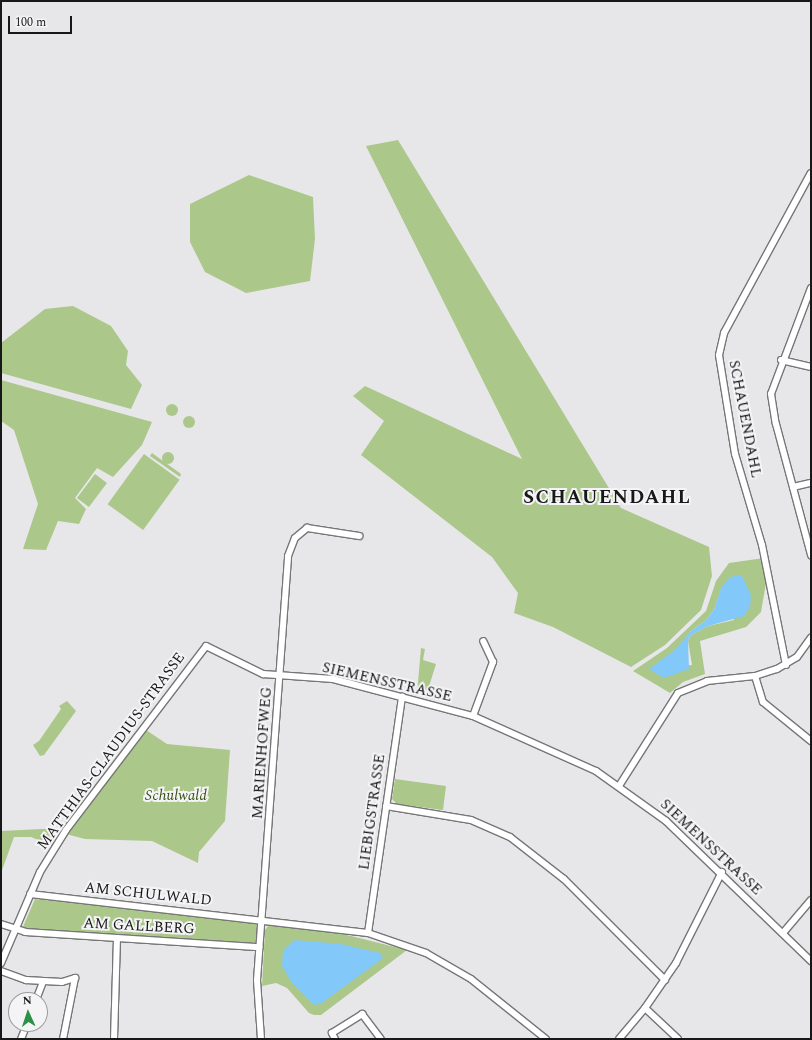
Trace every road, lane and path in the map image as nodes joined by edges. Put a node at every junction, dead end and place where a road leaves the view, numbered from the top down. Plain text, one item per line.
1 (811, 173) edge
2 (811, 288) edge
3 (782, 360) junction
4 (811, 367) edge
5 (811, 483) edge
6 (794, 487) junction
7 (359, 536) dead end
8 (811, 555) edge
9 (811, 638) edge
10 (483, 641) dead end
11 (206, 646) joint
12 (786, 665) junction
13 (281, 676) junction
14 (755, 676) junction
15 (402, 696) junction
16 (473, 716) junction
17 (811, 741) edge
18 (619, 786) junction
19 (386, 806) junction
20 (722, 872) junction
21 (30, 894) junction
22 (811, 900) edge
23 (262, 920) junction
24 (1, 924) edge
25 (16, 929) junction
26 (368, 933) junction
27 (783, 933) junction
28 (117, 938) junction
29 (260, 947) junction
30 (811, 961) edge
31 (1, 963) edge
32 (1, 971) edge
33 (665, 980) junction
34 (43, 982) junction
35 (39, 992) edge
36 (646, 1008) junction
37 (63, 1039) edge
38 (114, 1039) edge
39 (261, 1039) edge
40 (335, 1039) edge
41 (381, 1039) edge
42 (546, 1039) edge
43 (618, 1039) edge
44 (678, 1039) edge

1 - 12 street, SCHAUENDAHL
2 - 3 street
3 - 4 street
3 - 6 street
5 - 6 street
6 - 8 street
7 - 13 street, MARIENHOFWEG
9 - 12 street
10 - 16 street
11 - 13 street, SIEMENSSTRASSE
11 - 21 street, MATTHIAS-CLAUDIUS-STRASSE
12 - 14 street
13 - 15 street, SIEMENSSTRASSE
13 - 23 street, MARIENHOFWEG
14 - 17 street
14 - 18 street
15 - 16 street, SIEMENSSTRASSE
15 - 19 street, LIEBIGSTRASSE
16 - 18 street, SIEMENSSTRASSE
18 - 20 street, SIEMENSSTRASSE
19 - 26 street, LIEBIGSTRASSE
19 - 33 street
20 - 27 street, SIEMENSSTRASSE
20 - 33 street
21 - 23 street, AM SCHULWALD
21 - 25 street, MATTHIAS-CLAUDIUS-STRASSE
22 - 27 street
23 - 26 street, AM SCHULWALD
23 - 29 street, MARIENHOFWEG
24 - 25 street, AM GALLBERG
25 - 28 street, AM GALLBERG
25 - 31 street, MATTHIAS-CLAUDIUS-STRASSE
26 - 42 street, AM SCHULWALD
27 - 30 street, SIEMENSSTRASSE
28 - 29 street, AM GALLBERG
28 - 38 street
29 - 39 street, MARIENHOFWEG
32 - 34 street
33 - 36 street
34 - 35 street
34 - 37 street
36 - 43 street
36 - 44 street
40 - 41 street

